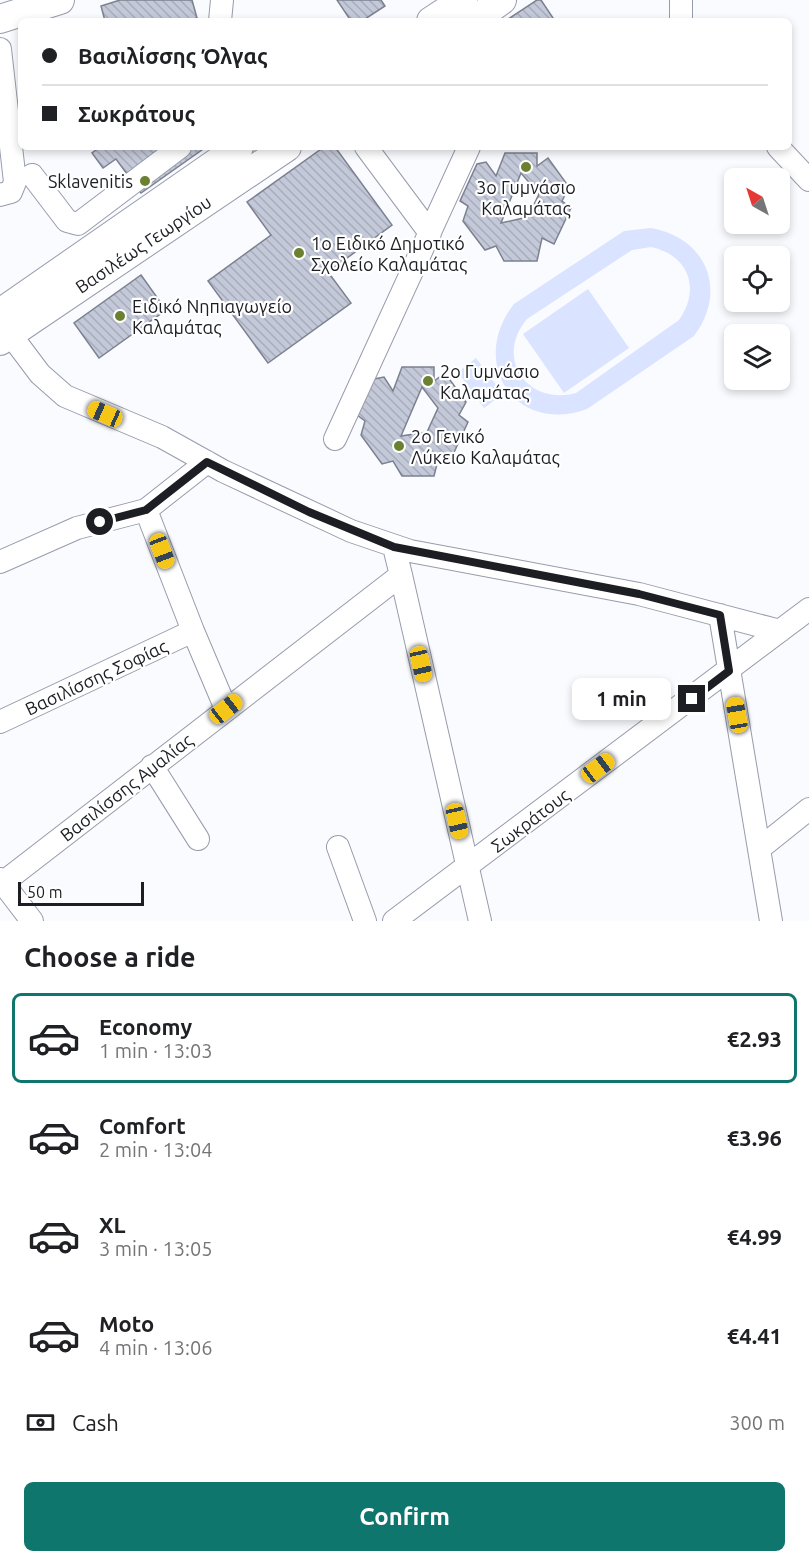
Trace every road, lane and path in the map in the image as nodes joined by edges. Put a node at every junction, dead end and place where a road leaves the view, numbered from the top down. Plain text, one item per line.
1 (60, 0) edge
2 (222, 0) edge
3 (463, 0) edge
4 (502, 0) edge
5 (681, 0) edge
6 (220, 18) edge
7 (436, 18) edge
8 (477, 18) edge
9 (681, 18) edge
10 (0, 19) edge
11 (0, 49) edge
12 (13, 88) edge
13 (176, 150) edge
14 (235, 150) edge
15 (282, 150) edge
16 (368, 150) edge
17 (468, 150) edge
18 (781, 150) edge
19 (32, 175) dead end
20 (809, 180) edge
21 (0, 195) edge
22 (430, 233) junction
23 (2, 327) edge
24 (335, 439) dead end
25 (207, 462) junction
26 (146, 510) junction
27 (394, 547) junction
28 (0, 562) edge
29 (401, 575) junction
30 (809, 609) edge
31 (720, 615) junction
32 (193, 631) junction
33 (780, 631) junction
34 (729, 671) junction
35 (226, 709) junction
36 (0, 722) edge
37 (152, 766) junction
38 (809, 809) edge
39 (198, 839) dead end
40 (338, 847) dead end
41 (759, 849) junction
42 (467, 866) junction
43 (1, 882) edge
44 (765, 920) edge
45 (32, 921) edge
46 (365, 921) edge
47 (394, 921) edge
48 (480, 921) edge

1 - 10 main road
2 - 6 street
3 - 7 main road
4 - 8 main road
5 - 9 street
11 - 12 street
12 - 21 street
13 - 19 street
14 - 23 main road, Βασιλέως Γεωργίου
15 - 23 main road, Βασιλέως Γεωργίου
16 - 22 street
17 - 22 street
18 - 20 street
22 - 24 street
23 - 25 street
25 - 26 street
25 - 27 street
26 - 28 street
26 - 32 street
27 - 29 street
27 - 31 street
29 - 35 street, Βασιλίσσης Αμαλίας
29 - 42 street
30 - 33 street, Σωκράτους
31 - 33 street
31 - 34 street
32 - 35 street
32 - 36 street, Βασιλίσσης Σοφίας
33 - 34 street, Σωκράτους
34 - 41 street
34 - 42 street, Σωκράτους
35 - 37 street, Βασιλίσσης Αμαλίας
37 - 39 street
37 - 43 street, Βασιλίσσης Αμαλίας
38 - 41 street
40 - 46 street
41 - 44 street
42 - 47 street, Σωκράτους
42 - 48 street
43 - 45 street

